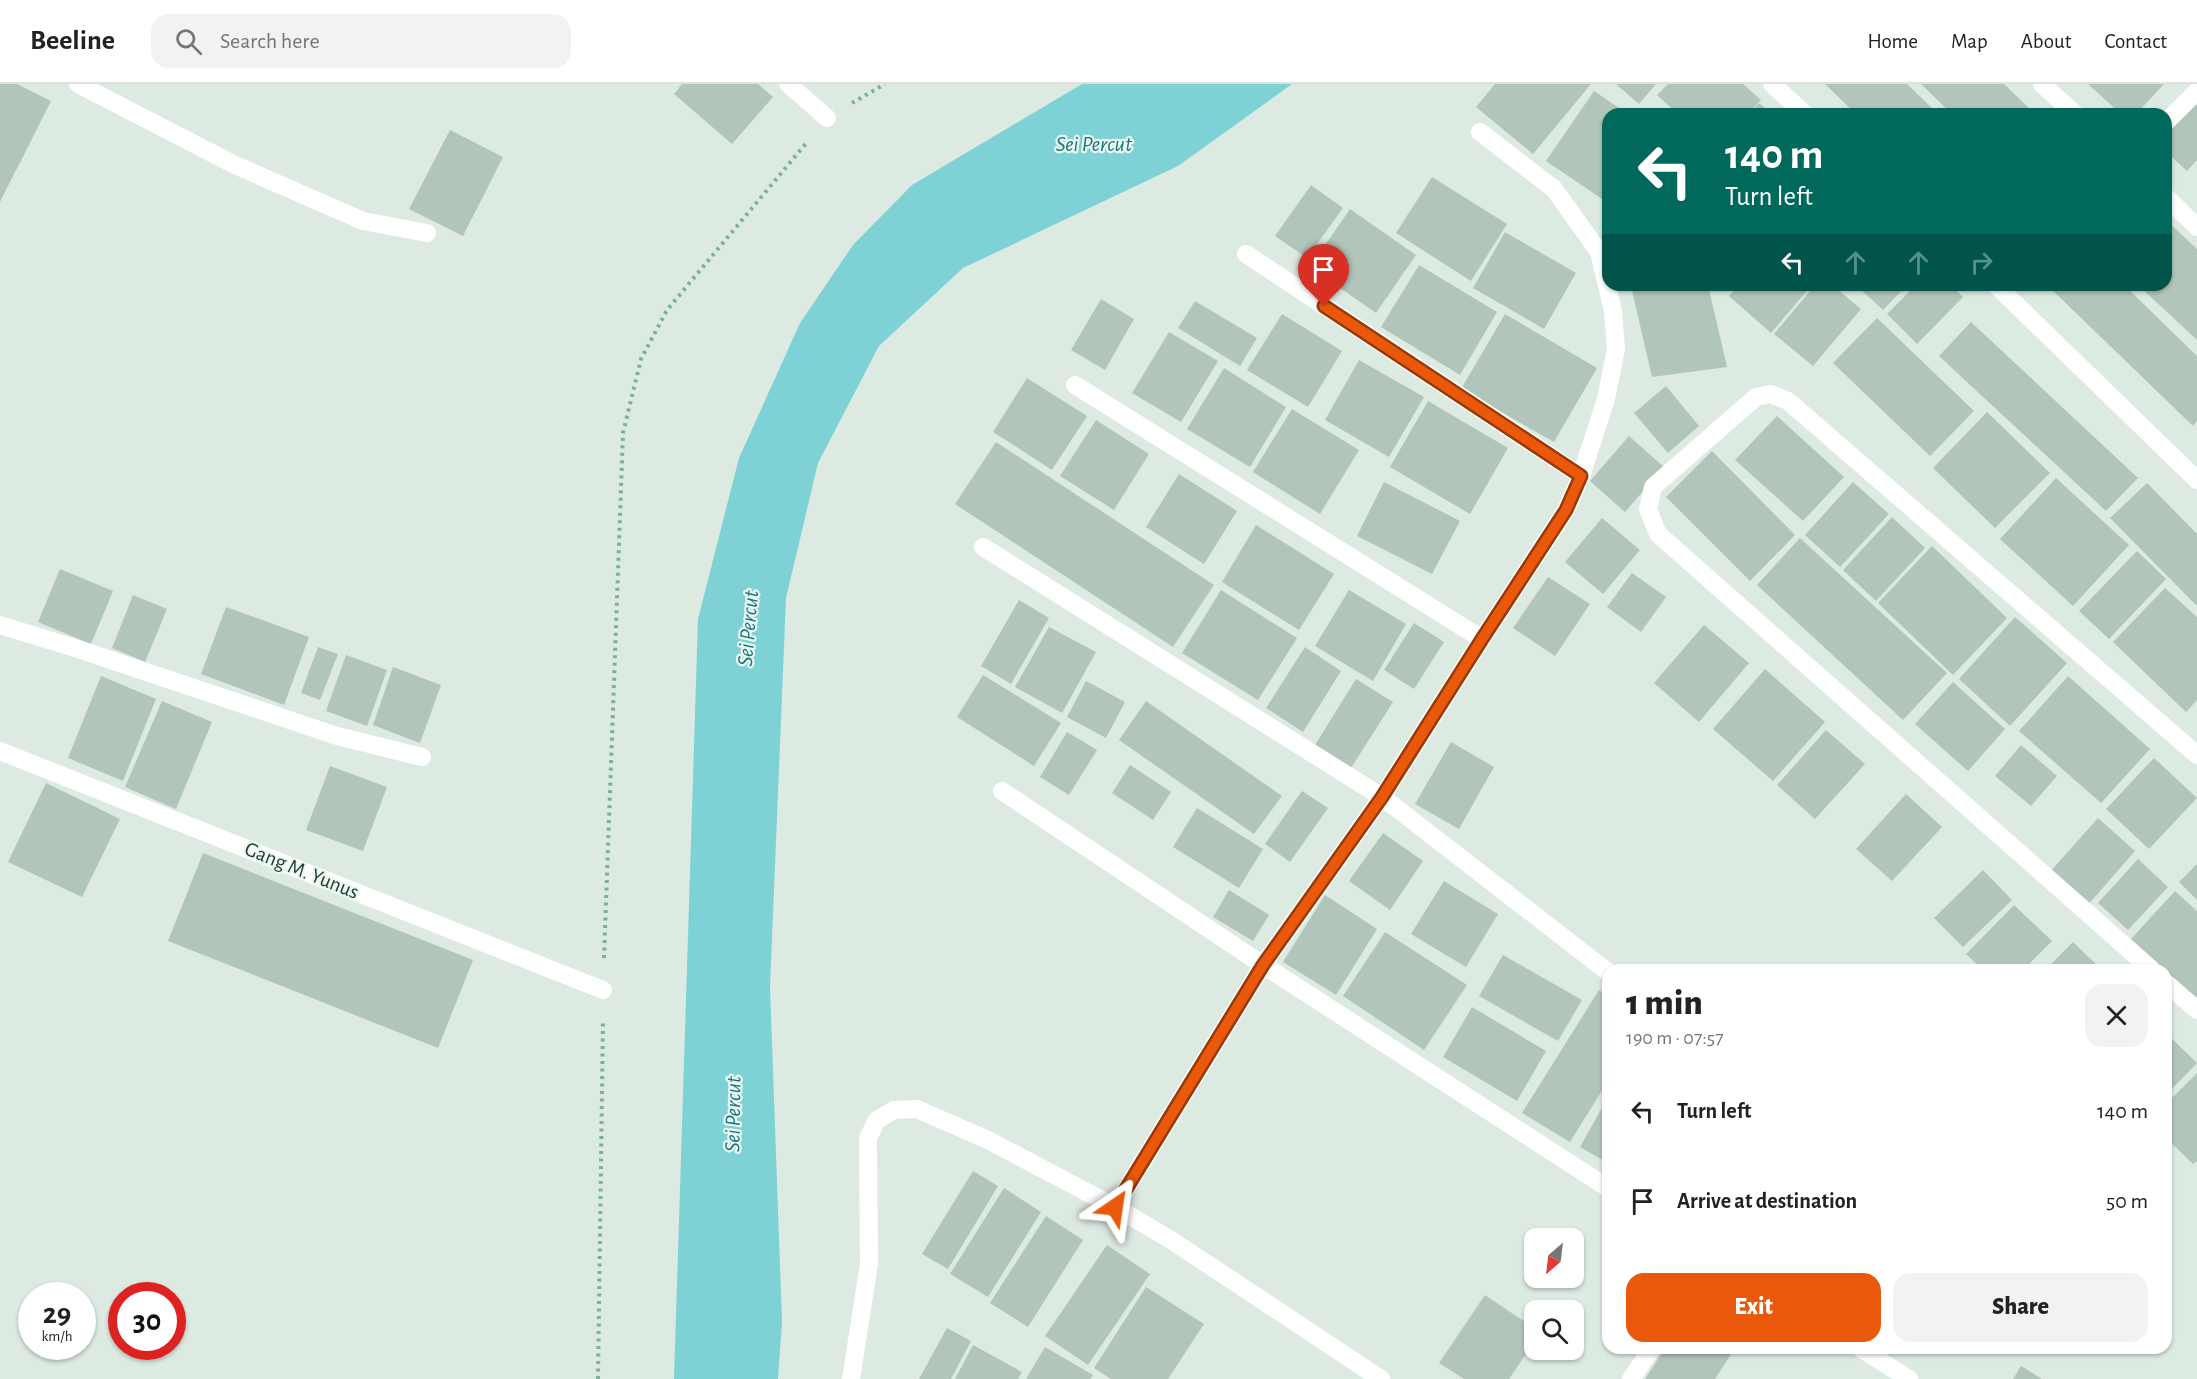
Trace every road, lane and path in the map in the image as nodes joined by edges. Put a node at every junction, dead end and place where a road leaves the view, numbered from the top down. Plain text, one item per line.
1 (78, 84) edge
2 (788, 84) edge
3 (885, 84) edge
4 (1772, 84) edge
5 (2042, 84) edge
6 (2197, 91) edge
7 (1798, 108) edge
8 (2068, 108) edge
9 (2172, 116) edge
10 (827, 118) junction
11 (1480, 132) dead end
12 (2172, 203) edge
13 (2197, 226) edge
14 (427, 233) dead end
15 (1246, 254) dead end
16 (1602, 265) edge
17 (1608, 291) edge
18 (2004, 291) edge
19 (1075, 385) dead end
20 (1581, 476) junction
21 (2197, 480) edge
22 (982, 547) dead end
23 (0, 625) edge
24 (1482, 639) junction
25 (0, 751) edge
26 (2197, 755) edge
27 (422, 757) dead end
28 (1002, 792) dead end
29 (1382, 797) junction
30 (2145, 964) edge
31 (1263, 965) junction
32 (1602, 967) edge
33 (2172, 987) edge
34 (603, 990) junction
35 (2197, 1010) edge
36 (1602, 1184) edge
37 (1115, 1207) junction
38 (1648, 1354) edge
39 (1869, 1354) edge
40 (598, 1379) edge
41 (851, 1379) edge
42 (1381, 1379) edge
43 (1631, 1379) edge
44 (1909, 1379) edge

1 - 14 street
2 - 10 street
3 - 10 path
4 - 7 street
5 - 8 street
6 - 9 street
10 - 34 path
11 - 16 street
12 - 13 street
15 - 20 street
17 - 20 street
18 - 21 street
19 - 24 street
20 - 24 street
22 - 29 street
23 - 27 street
24 - 29 street
25 - 34 street, Gang M. Yunus
26 - 30 street
28 - 31 street
29 - 31 street
29 - 32 street
31 - 36 street
31 - 37 street
33 - 35 street
34 - 40 path
37 - 41 street
37 - 42 street
38 - 43 street
39 - 44 street

